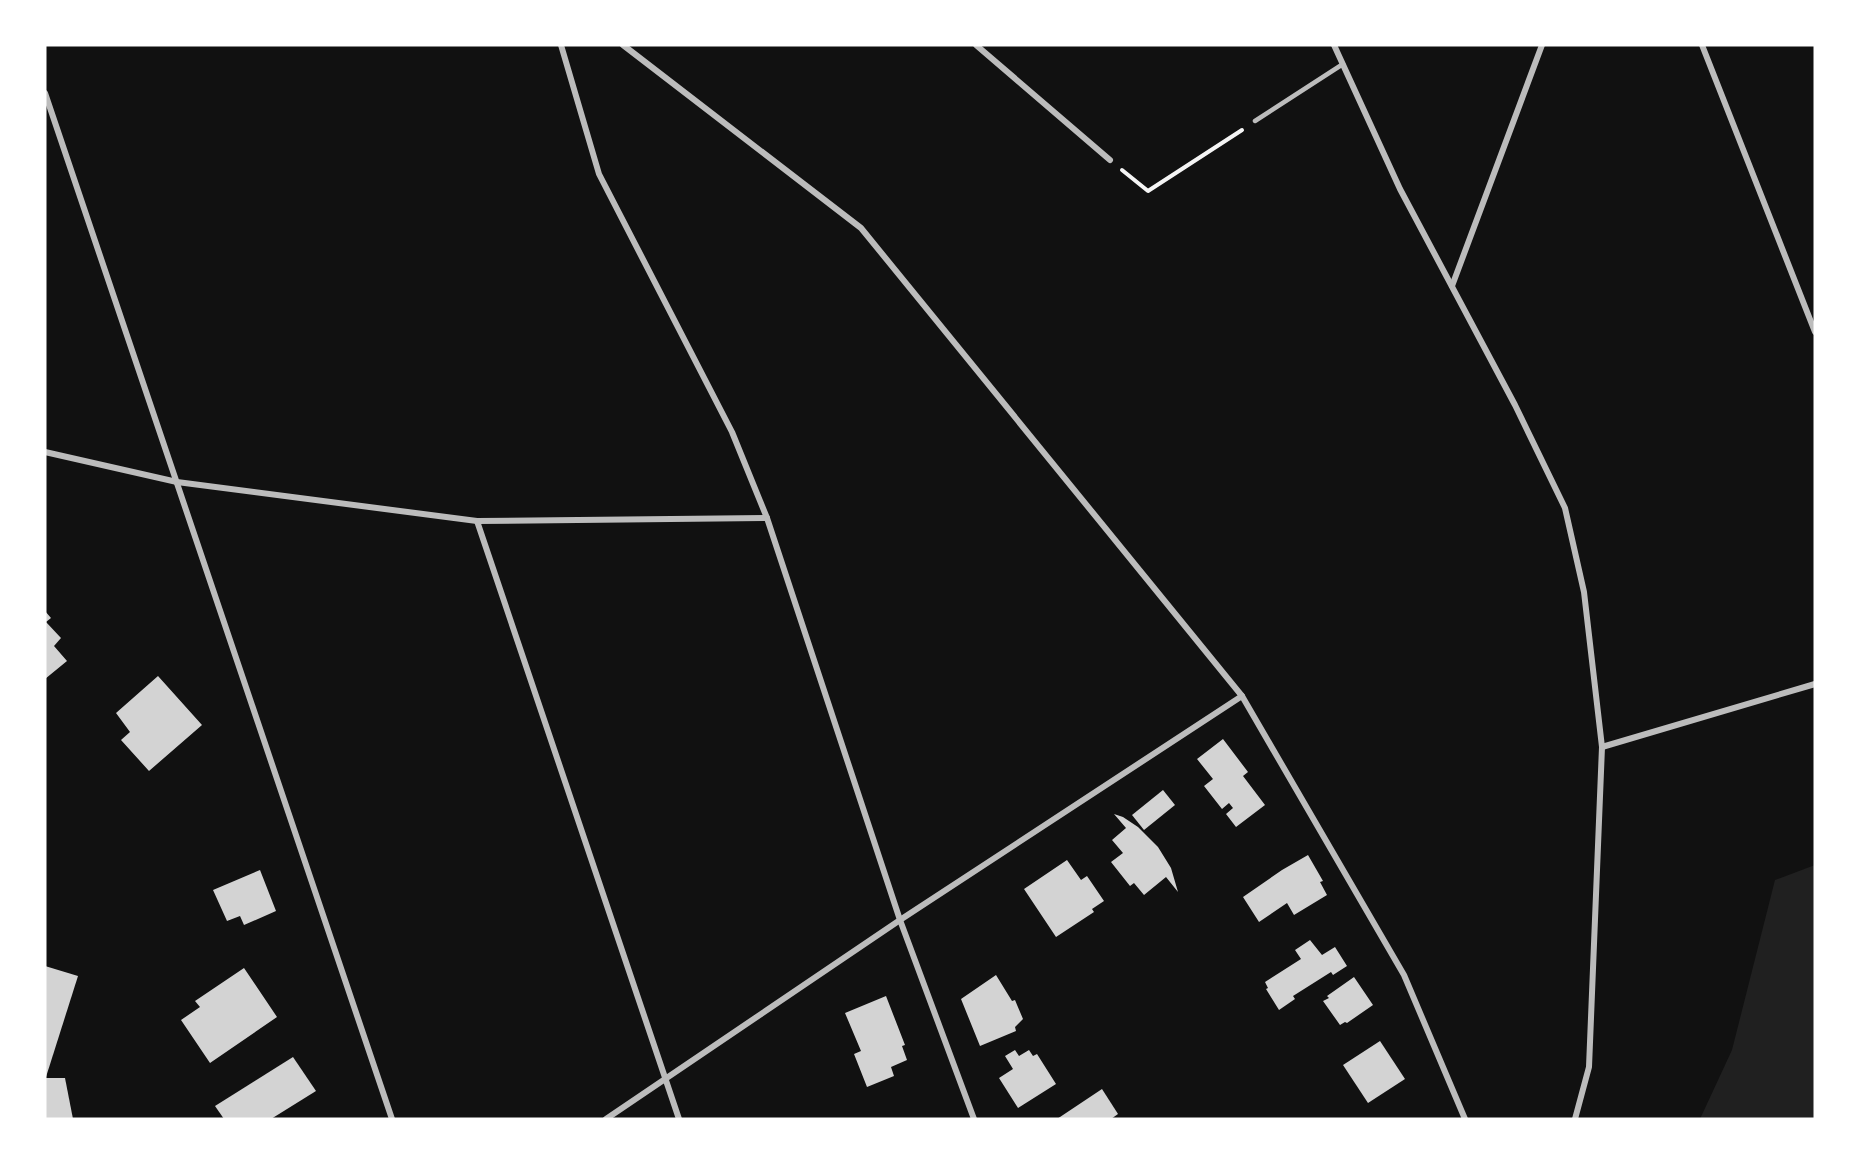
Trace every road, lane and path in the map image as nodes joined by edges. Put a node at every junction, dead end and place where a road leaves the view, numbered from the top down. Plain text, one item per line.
1 (561, 45) edge
2 (623, 45) edge
3 (976, 45) edge
4 (1334, 45) edge
5 (1542, 45) edge
6 (1702, 45) edge
7 (1342, 63) junction
8 (45, 93) edge
9 (1255, 121) joint
10 (1110, 160) joint
11 (1452, 286) junction
12 (1815, 332) edge
13 (45, 452) edge
14 (177, 482) junction
15 (767, 518) junction
16 (477, 521) junction
17 (1815, 684) edge
18 (1242, 696) junction
19 (1602, 747) junction
20 (900, 920) junction
21 (665, 1079) junction
22 (392, 1119) edge
23 (606, 1119) edge
24 (679, 1119) edge
25 (974, 1119) edge
26 (1466, 1119) edge
27 (1575, 1119) edge

1 - 15 street
2 - 18 street
3 - 10 street
4 - 7 street
5 - 11 street
6 - 12 street
7 - 9 lane
7 - 11 street
8 - 14 street
9 - 10 path
11 - 19 street
13 - 14 street
14 - 16 street
14 - 22 street
15 - 16 street
15 - 20 street
16 - 21 street
17 - 19 street
18 - 20 street
18 - 26 street
19 - 27 street
20 - 21 street
20 - 25 street
21 - 23 street
21 - 24 street

